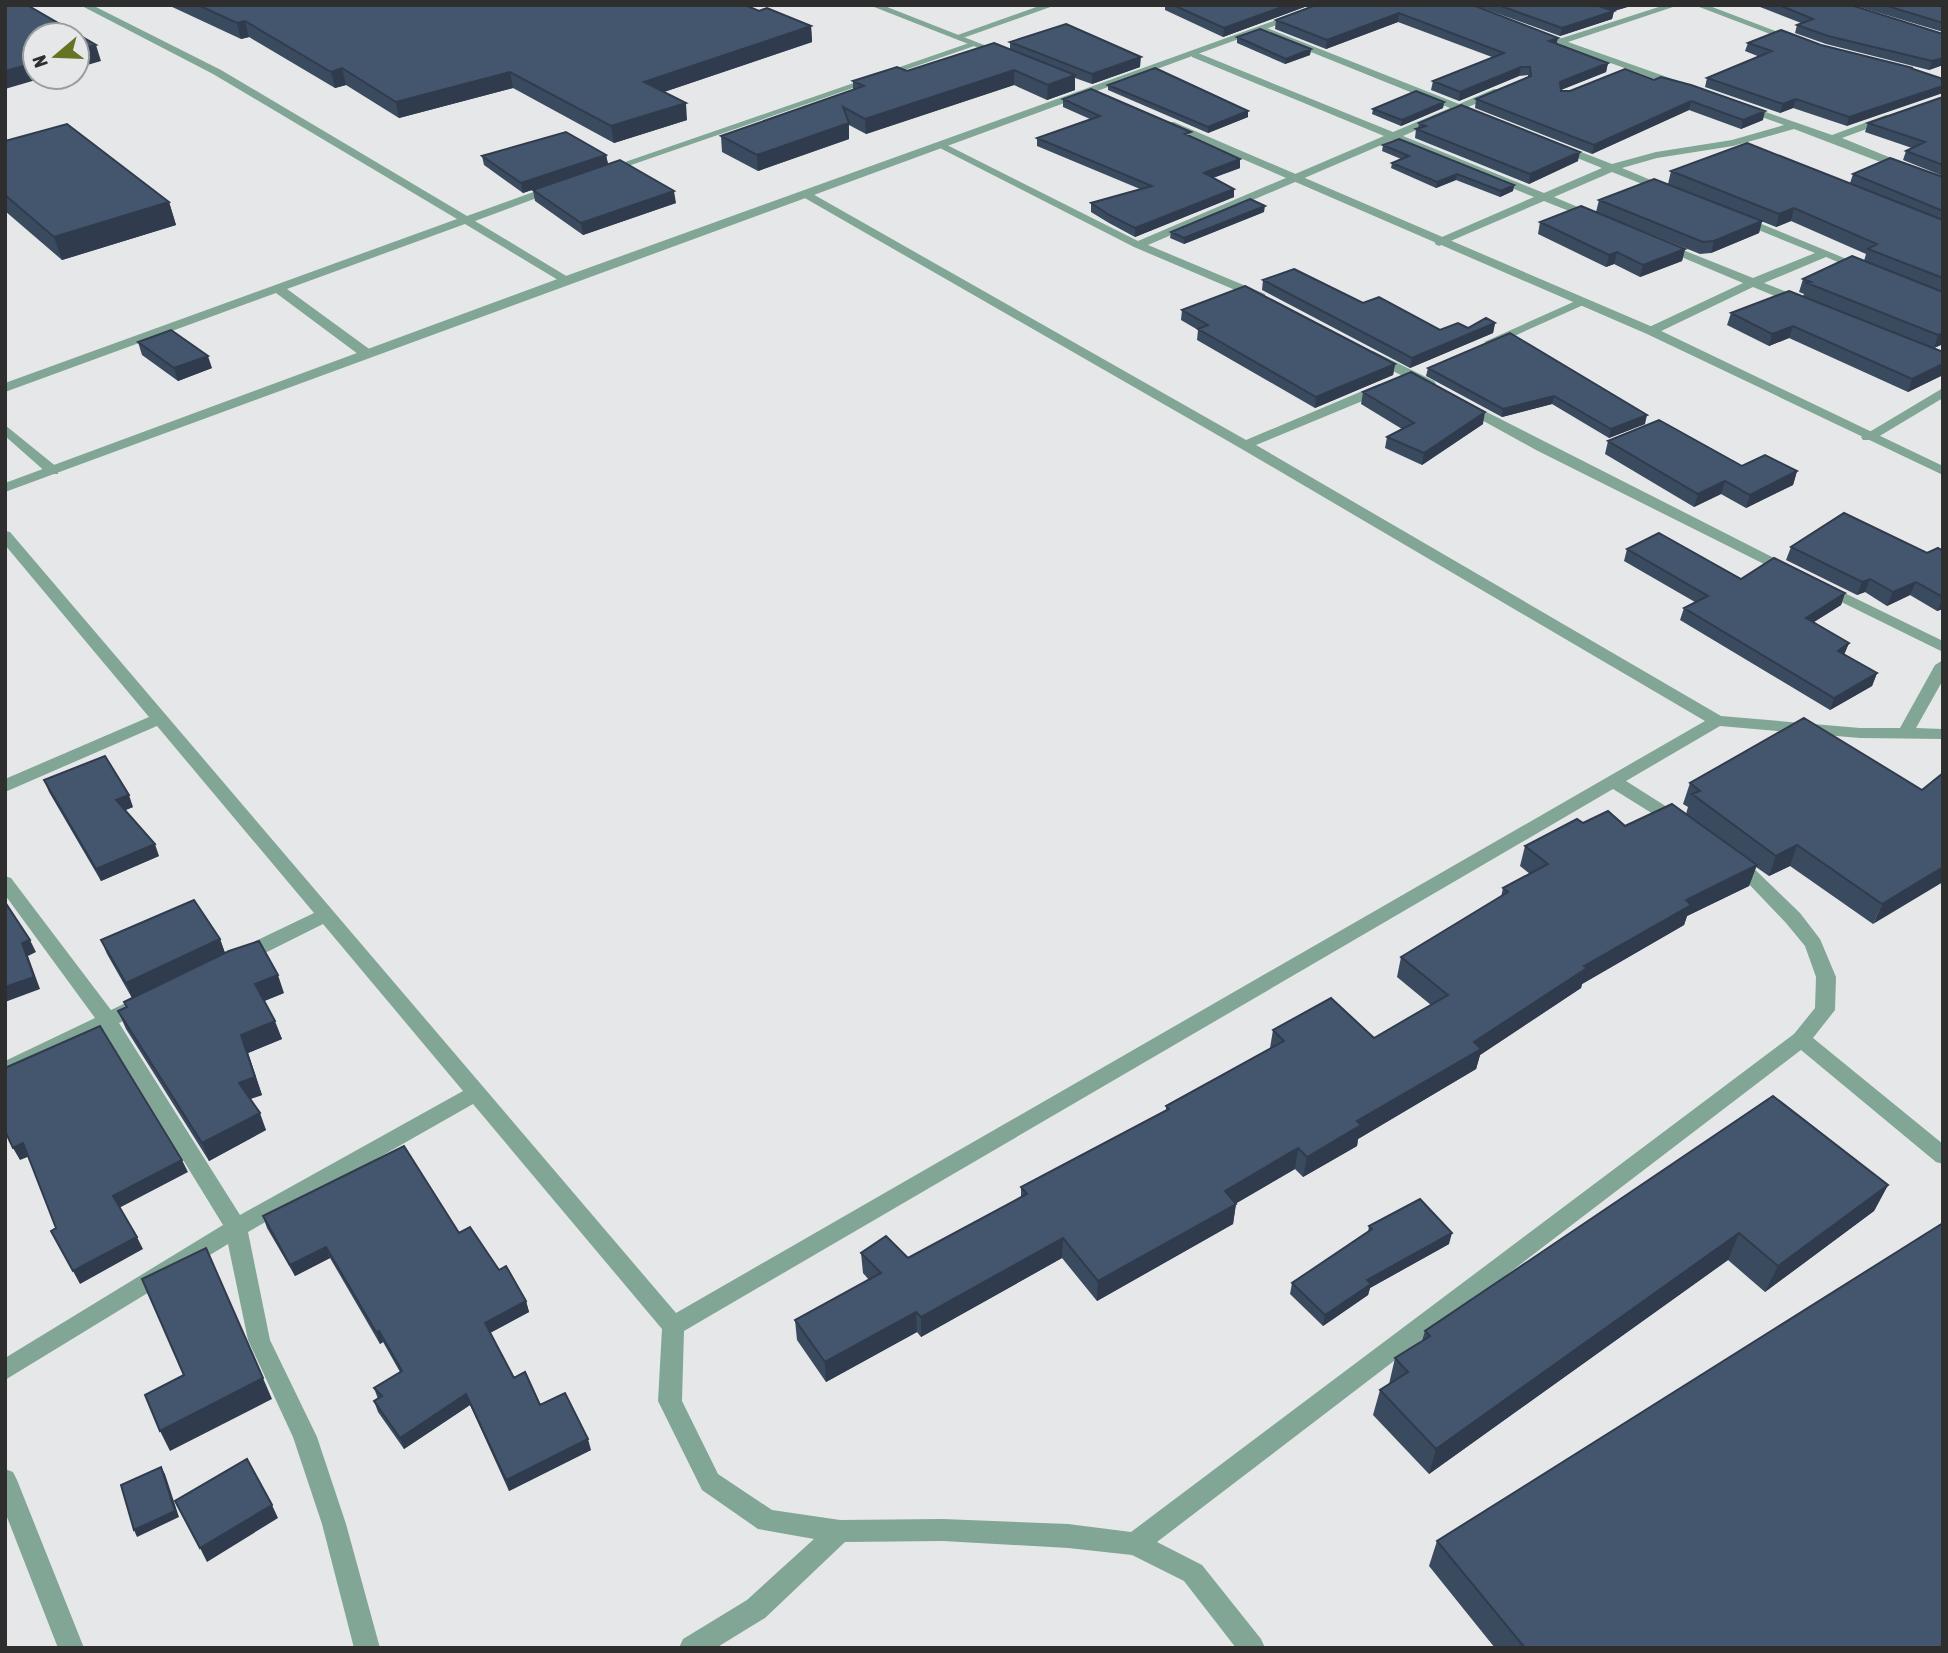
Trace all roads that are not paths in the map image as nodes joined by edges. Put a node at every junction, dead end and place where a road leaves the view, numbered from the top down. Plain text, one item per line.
1 (84, 5) edge
2 (873, 5) edge
3 (1052, 5) edge
4 (1327, 5) edge
5 (1675, 5) edge
6 (1698, 5) edge
7 (1520, 28) edge
8 (1264, 30) junction
9 (957, 37) junction
10 (1559, 42) junction
11 (975, 44) junction
12 (1810, 45) edge
13 (1195, 55) junction
14 (1008, 57) edge
15 (1632, 68) junction
16 (1609, 77) edge
17 (1511, 86) edge
18 (1085, 88) junction
19 (1695, 90) edge
20 (1104, 96) edge
21 (1732, 103) edge
22 (1460, 108) junction
23 (1906, 112) edge
24 (1155, 118) edge
25 (1485, 118) edge
26 (1795, 125) junction
27 (1393, 136) junction
28 (1832, 138) junction
29 (1548, 143) edge
30 (1733, 144) junction
31 (939, 145) junction
32 (1758, 153) edge
33 (1612, 168) junction
34 (591, 176) edge
35 (1295, 178) junction
36 (1943, 183) edge
37 (566, 184) edge
38 (1675, 193) edge
39 (807, 195) junction
40 (1543, 197) junction
41 (1725, 213) edge
42 (465, 219) junction
43 (1605, 222) edge
44 (1439, 242) junction
45 (1654, 242) edge
46 (1138, 245) junction
47 (1826, 253) junction
48 (1878, 274) edge
49 (567, 280) junction
50 (1752, 282) junction
51 (277, 288) junction
52 (1271, 301) edge
53 (1584, 302) junction
54 (1816, 308) edge
55 (1651, 331) junction
56 (1481, 346) edge
57 (1365, 351) edge
58 (367, 354) junction
59 (1435, 366) edge
60 (1412, 376) junction
61 (5, 388) edge
62 (1943, 392) edge
63 (5, 429) edge
64 (1868, 437) junction
65 (1245, 445) junction
66 (53, 471) junction
67 (1943, 471) edge
68 (5, 488) edge
69 (5, 535) edge
70 (1943, 647) edge
71 (1943, 666) edge
72 (160, 718) junction
73 (1717, 721) junction
74 (1905, 734) junction
75 (1943, 734) edge
76 (1614, 780) junction
77 (5, 786) edge
78 (1695, 832) edge
79 (1718, 847) edge
80 (5, 882) edge
81 (326, 915) junction
82 (228, 962) edge
83 (155, 997) edge
84 (107, 1020) junction
85 (1801, 1039) junction
86 (5, 1070) edge
87 (476, 1093) junction
88 (1943, 1156) edge
89 (236, 1228) junction
90 (673, 1326) junction
91 (5, 1370) edge
92 (5, 1480) edge
93 (840, 1531) junction
94 (1135, 1544) junction
95 (71, 1648) edge
96 (367, 1648) edge
97 (692, 1648) edge
98 (1252, 1648) edge

1 - 42 street
2 - 9 street
3 - 9 street
4 - 8 street
5 - 10 street
6 - 12 street
7 - 10 street
8 - 13 street
8 - 22 street
9 - 11 street
10 - 15 street
11 - 14 street
11 - 34 street
13 - 18 street
13 - 27 street
15 - 16 street
15 - 19 street
17 - 22 street
18 - 20 street
18 - 31 street
21 - 26 street
22 - 25 street
22 - 27 street
23 - 28 street
24 - 35 street
26 - 28 street
26 - 30 street
27 - 35 street
27 - 40 street
28 - 36 street
29 - 33 street
30 - 32 street
30 - 33 street
31 - 39 street
31 - 46 street
33 - 38 street
33 - 40 street
35 - 44 street
35 - 46 street
37 - 42 street
39 - 49 street
39 - 65 street
40 - 43 street
40 - 44 street
41 - 47 street
42 - 49 street
42 - 51 street
44 - 53 street
45 - 50 street
46 - 52 street
47 - 48 street
47 - 50 street
49 - 58 street
50 - 54 street
50 - 55 street
51 - 58 street
51 - 61 street
53 - 55 street
53 - 56 street
55 - 64 street
57 - 60 street
58 - 66 street
59 - 60 street
60 - 65 street
60 - 70 street
62 - 64 street
63 - 66 street
64 - 67 street
65 - 73 street
66 - 68 street
69 - 72 street
71 - 74 street
72 - 77 street
72 - 81 street
73 - 74 street
73 - 76 street
74 - 75 street
76 - 78 street
76 - 90 street
79 - 85 street
80 - 84 street
81 - 82 street
81 - 87 street
83 - 84 street
84 - 86 street
84 - 89 street
85 - 88 street
85 - 94 street
87 - 89 street
87 - 90 street
89 - 91 street
89 - 96 street
90 - 93 street
92 - 95 street
93 - 94 street
93 - 97 street
94 - 98 street

